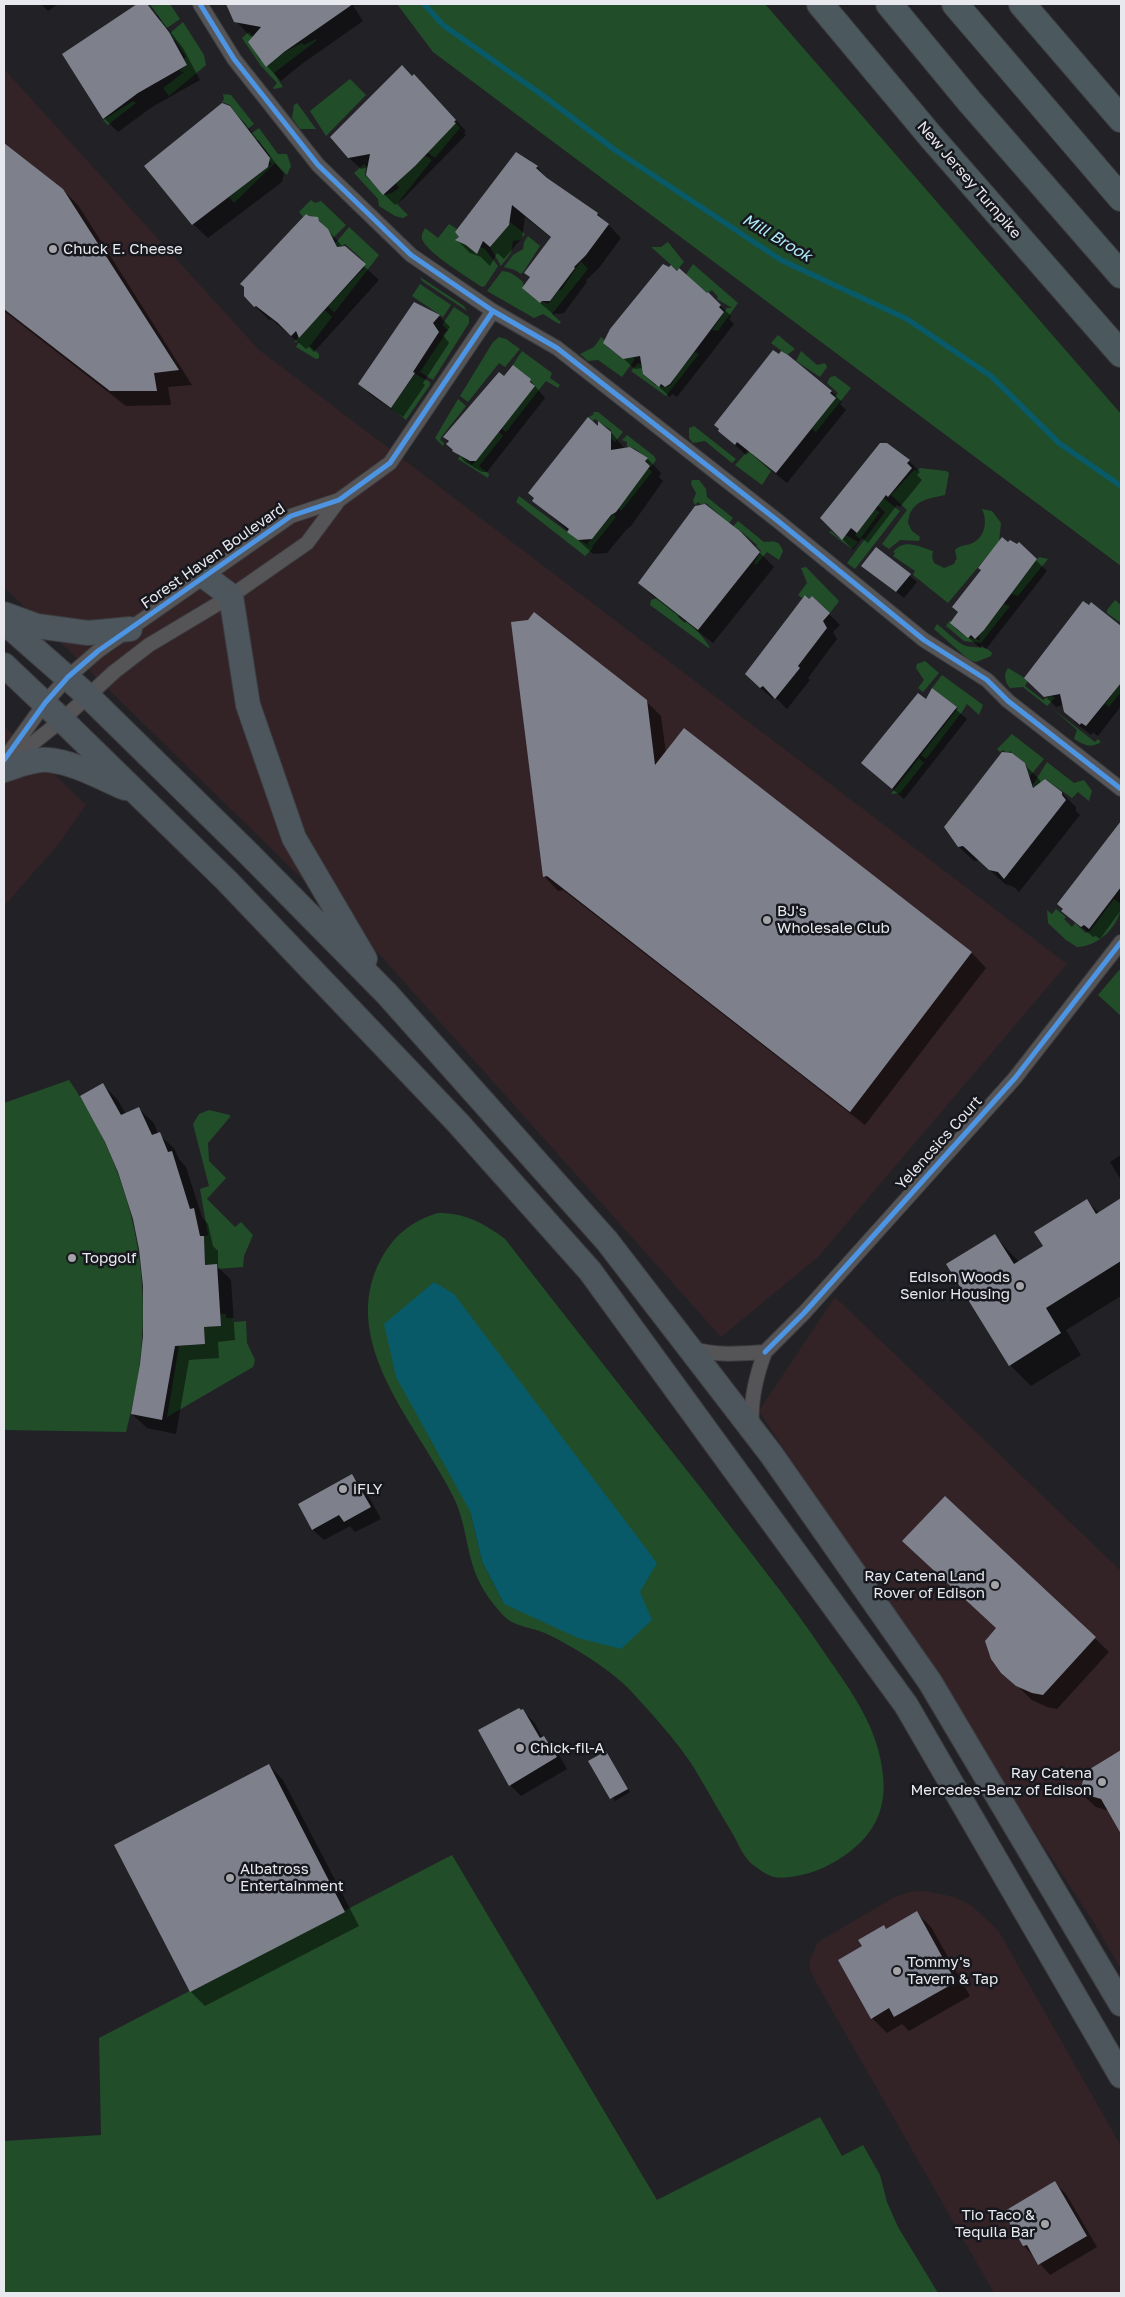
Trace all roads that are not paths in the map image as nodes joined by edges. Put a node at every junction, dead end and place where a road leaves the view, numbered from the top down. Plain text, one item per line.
1 (200, 4) edge
2 (820, 4) edge
3 (889, 4) edge
4 (955, 4) edge
5 (1022, 4) edge
6 (1121, 119) edge
7 (1121, 198) edge
8 (1121, 275) edge
9 (493, 311) junction
10 (1121, 354) edge
11 (339, 500) junction
12 (204, 576) junction
13 (231, 596) junction
14 (4, 614) edge
15 (4, 622) edge
16 (130, 629) junction
17 (4, 665) edge
18 (68, 677) junction
19 (88, 696) junction
20 (45, 703) junction
21 (62, 720) junction
22 (4, 760) edge
23 (4, 766) edge
24 (4, 770) edge
25 (1121, 789) edge
26 (138, 794) junction
27 (1121, 942) edge
28 (387, 994) junction
29 (690, 1348) junction
30 (765, 1352) junction
31 (753, 1430) junction
32 (1121, 2004) edge
33 (1121, 2076) edge

1 - 9 street
2 - 10 highway, New Jersey Turnpike
3 - 8 highway
4 - 7 highway
5 - 6 highway
9 - 11 street, Forest Haven Boulevard
9 - 25 street
11 - 12 street, Forest Haven Boulevard
11 - 13 street, Forest Haven Boulevard
12 - 13 highway
12 - 16 street, Forest Haven Boulevard
13 - 19 street, Forest Haven Boulevard
13 - 28 highway
14 - 16 highway
15 - 18 highway
16 - 18 street, Forest Haven Boulevard
17 - 20 highway
18 - 19 highway
18 - 20 street, Forest Haven Boulevard
19 - 21 street, Forest Haven Boulevard
19 - 28 highway
20 - 21 highway
20 - 22 street, Forest Haven Boulevard
21 - 23 street, Forest Haven Boulevard
21 - 26 highway
24 - 26 highway
26 - 33 highway
27 - 30 street, Yelencsics Court
28 - 29 highway
29 - 30 street
29 - 31 highway
30 - 31 street, Yelencsics Court
31 - 32 highway

